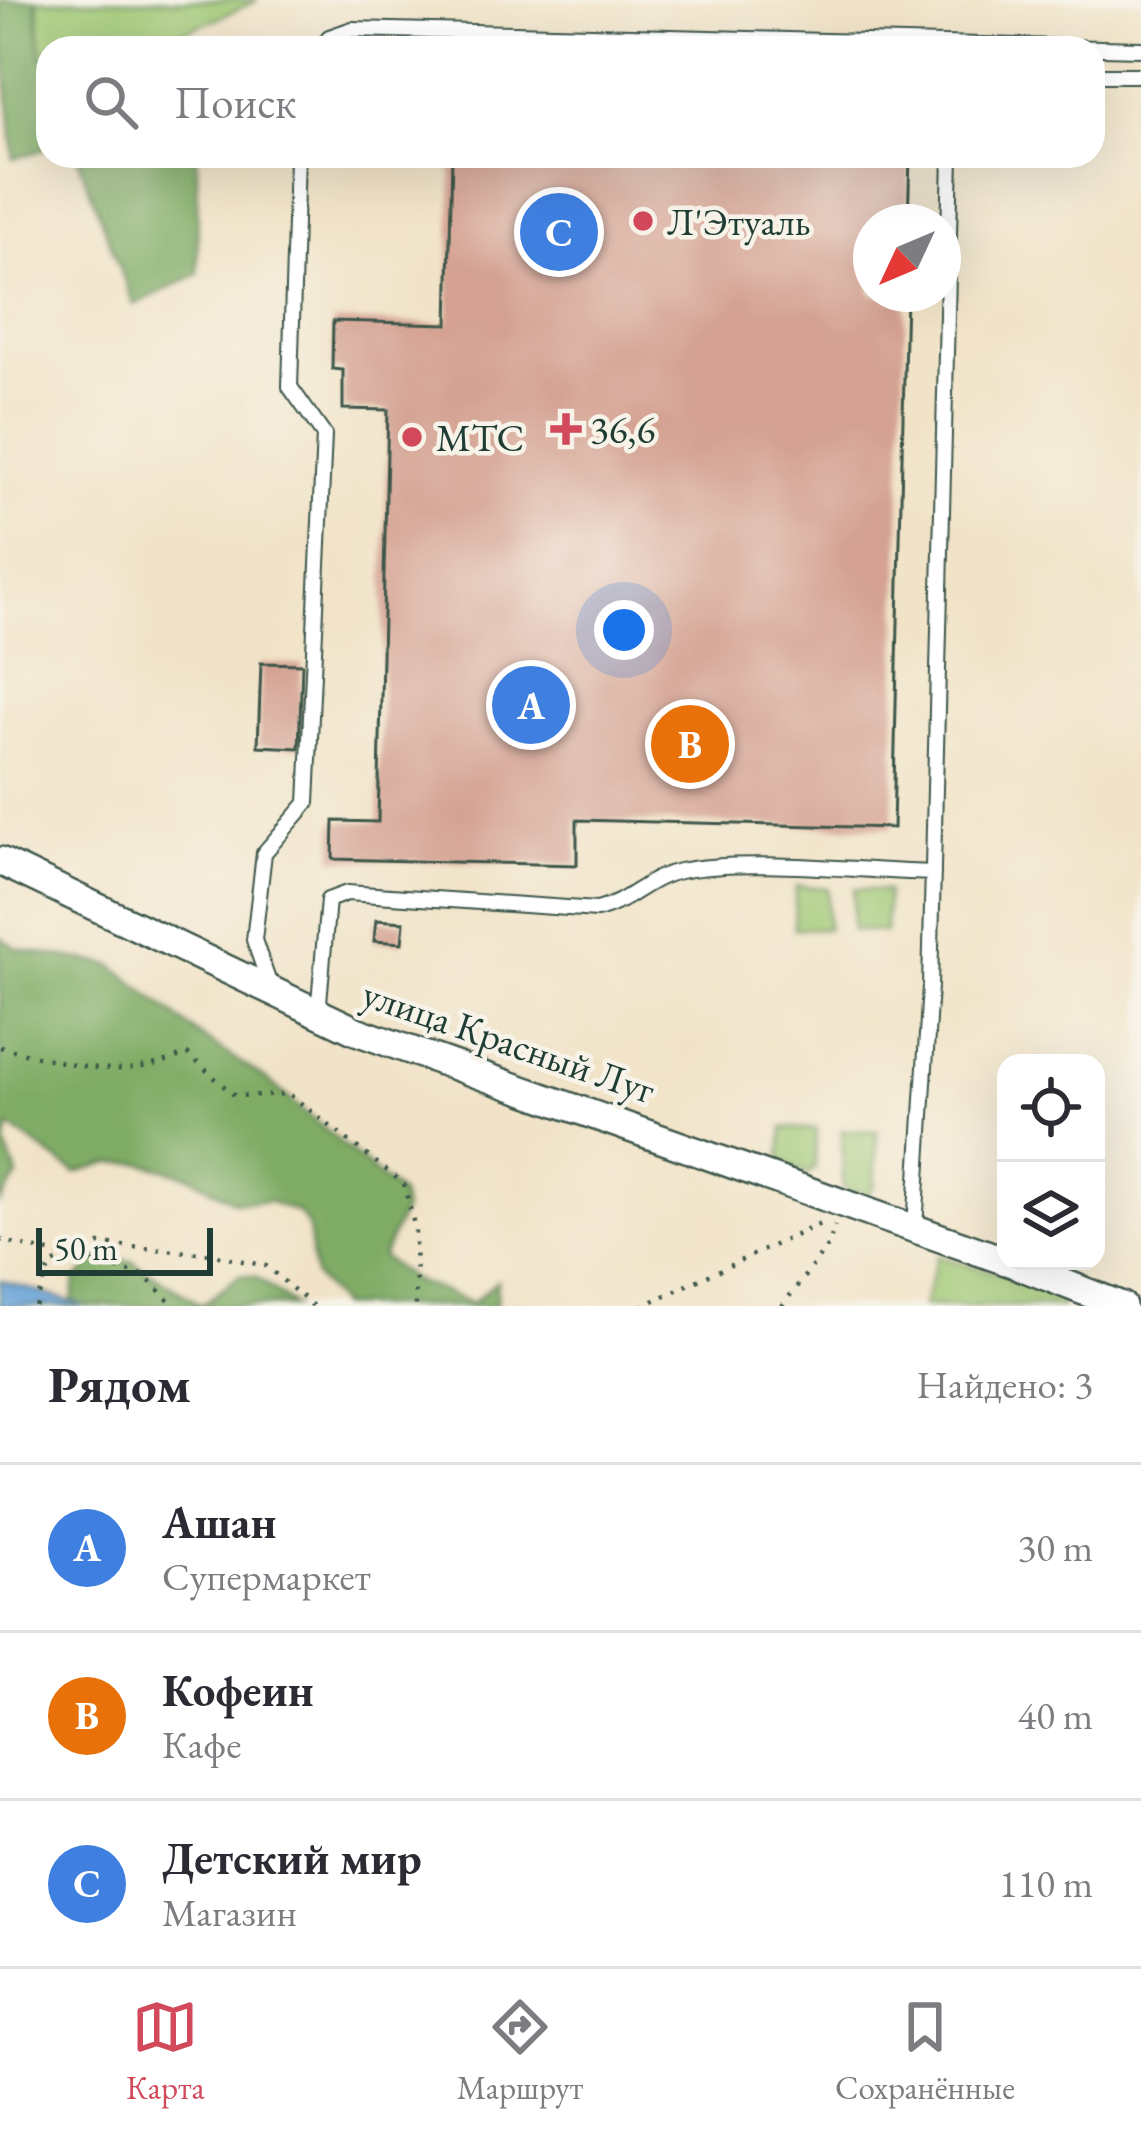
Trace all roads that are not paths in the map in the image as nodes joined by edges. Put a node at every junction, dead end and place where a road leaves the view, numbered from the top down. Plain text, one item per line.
1 (334, 36) edge
2 (616, 36) edge
3 (1105, 48) edge
4 (1141, 49) edge
5 (1105, 75) edge
6 (1141, 75) edge
7 (297, 168) edge
8 (951, 168) edge
9 (0, 861) edge
10 (933, 873) junction
11 (285, 999) junction
12 (332, 1019) junction
13 (915, 1228) junction
14 (997, 1258) edge
15 (1029, 1270) edge
16 (1122, 1306) edge

1 - 2 lane
3 - 4 lane
5 - 6 lane
7 - 11 lane
8 - 10 lane
9 - 11 street, улица Красный Луг
10 - 12 lane
10 - 13 lane
11 - 12 street, улица Красный Луг
12 - 13 street, улица Красный Луг
13 - 14 street, улица Красный Луг
15 - 16 street, улица Красный Луг

